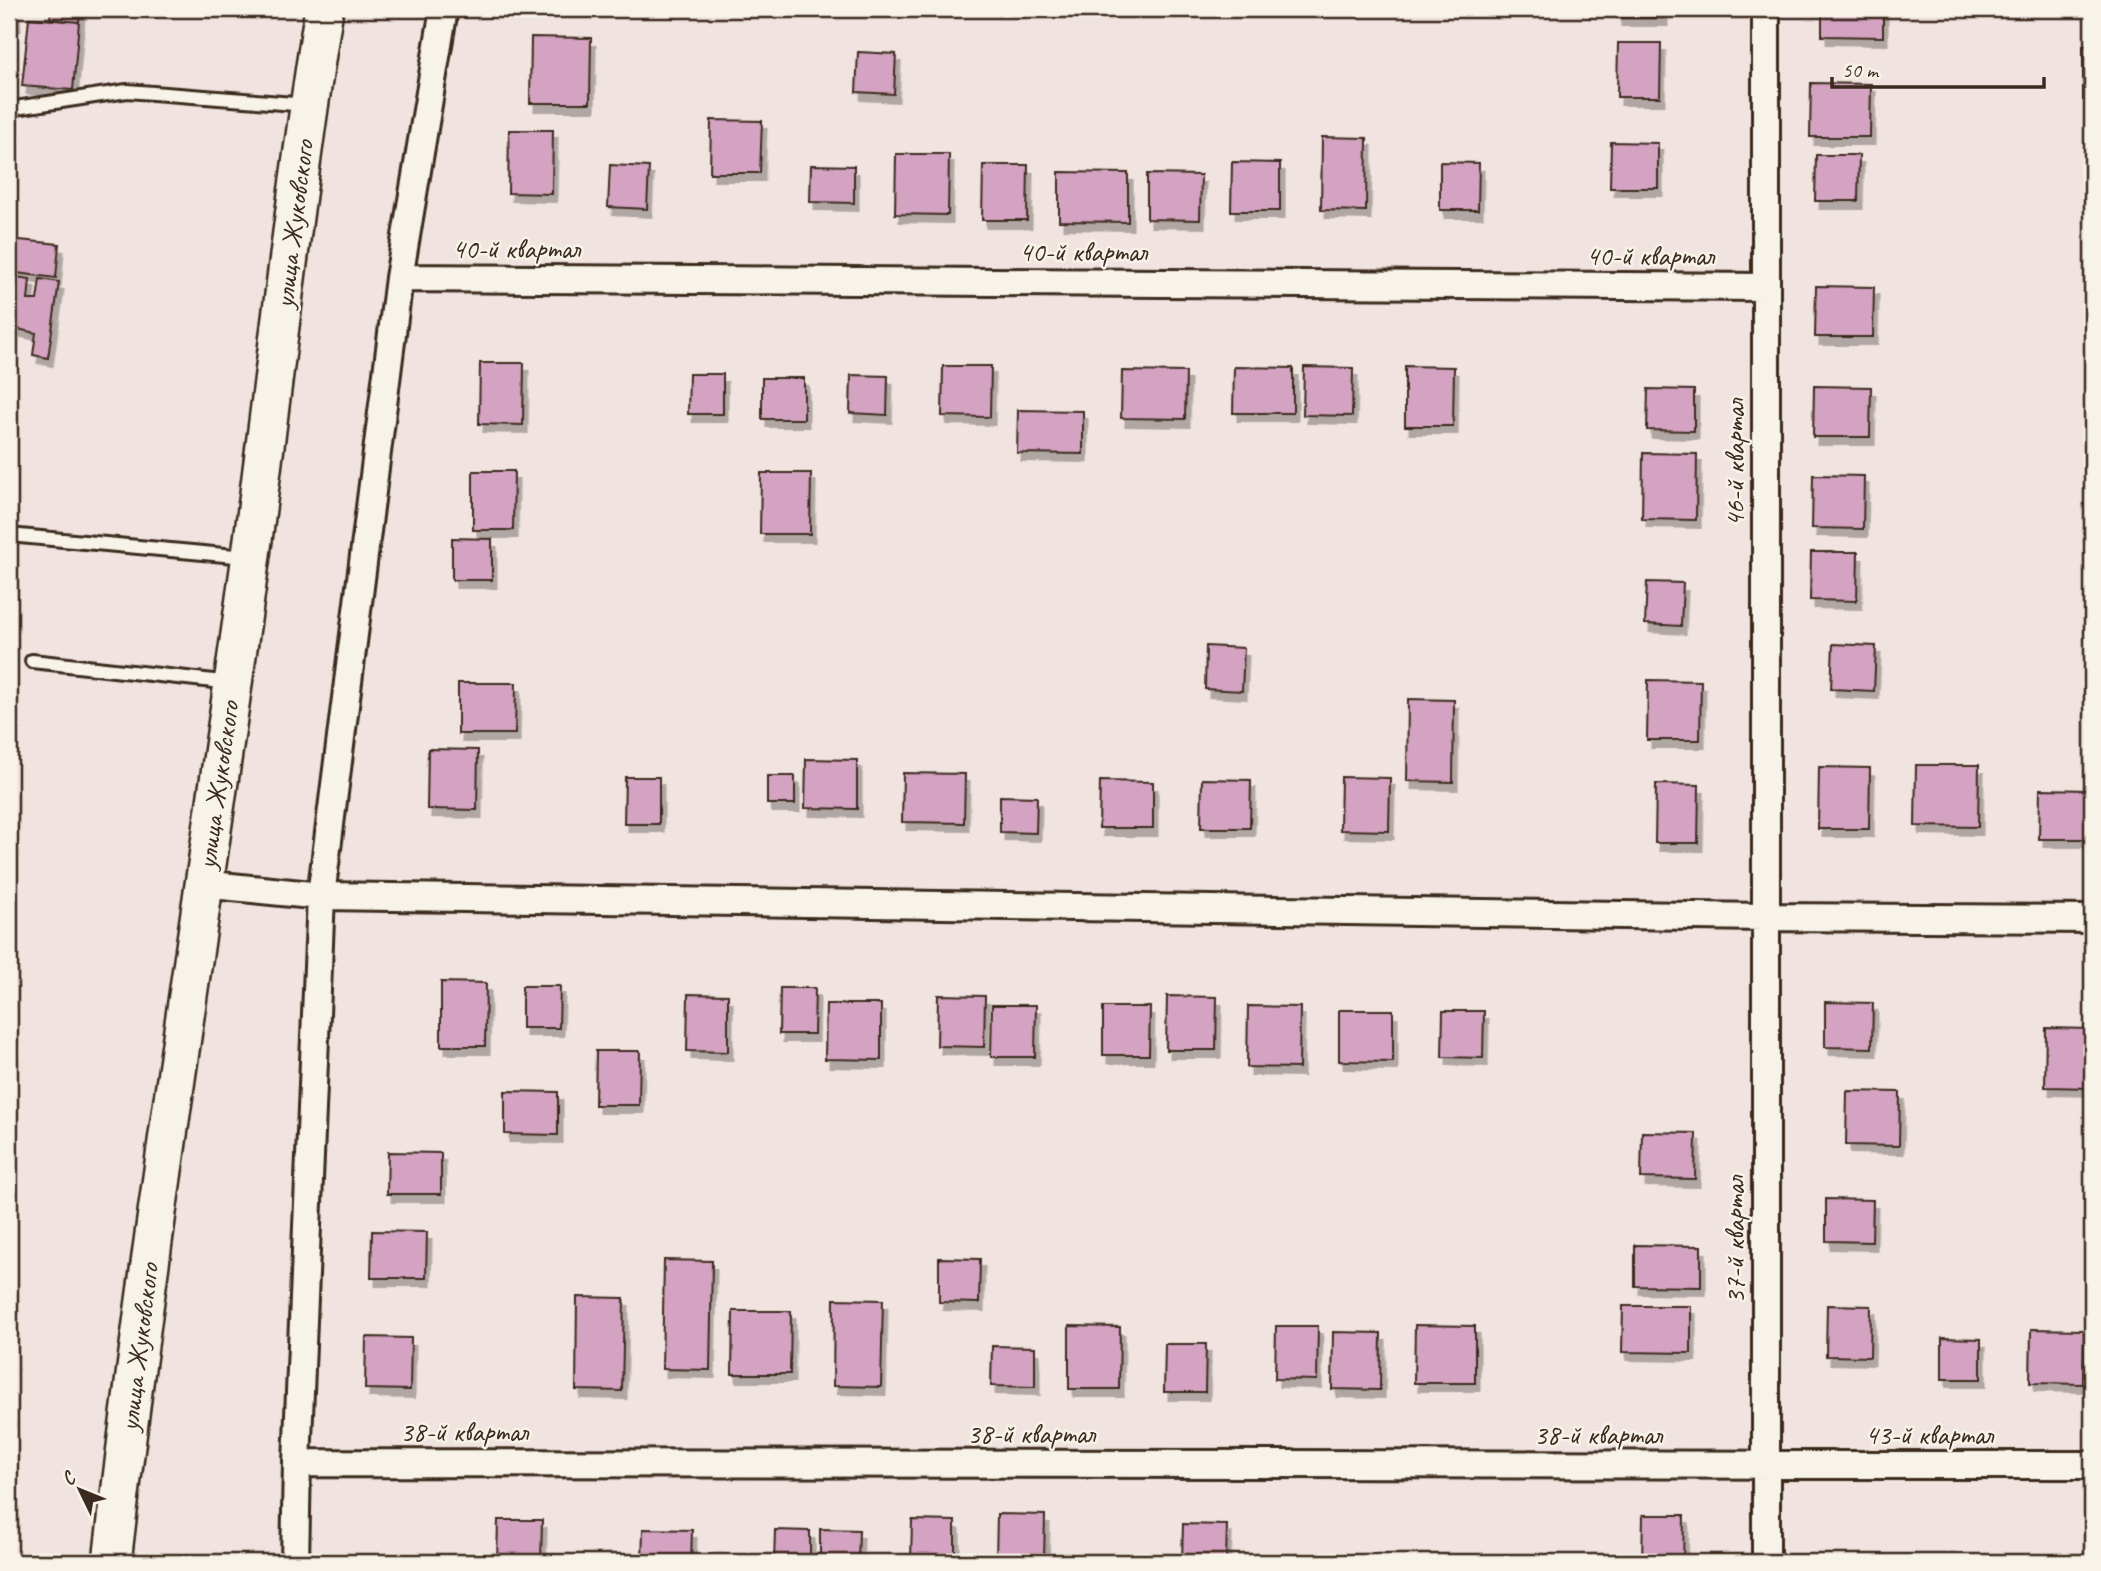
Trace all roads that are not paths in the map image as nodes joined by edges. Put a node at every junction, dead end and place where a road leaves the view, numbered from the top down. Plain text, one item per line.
1 (324, 9) edge
2 (444, 9) edge
3 (1766, 9) edge
4 (308, 105) junction
5 (9, 108) edge
6 (400, 278) junction
7 (1766, 287) junction
8 (9, 536) edge
9 (250, 557) junction
10 (32, 661) dead end
11 (232, 683) junction
12 (202, 884) junction
13 (321, 896) junction
14 (1765, 917) junction
15 (2092, 919) edge
16 (297, 1462) junction
17 (1766, 1465) junction
18 (2092, 1465) edge
19 (112, 1562) edge
20 (295, 1562) edge
21 (1766, 1562) edge

1 - 4 street, улица Жуковского
2 - 6 street
3 - 7 street, 46-й квартал
4 - 5 lane
4 - 9 street, улица Жуковского
6 - 7 street, 40-й квартал
6 - 13 street
7 - 14 street, 46-й квартал
8 - 9 lane
9 - 11 street, улица Жуковского
10 - 11 lane
11 - 12 street, улица Жуковского
12 - 13 street
12 - 19 street, улица Жуковского
13 - 14 street
13 - 16 street
14 - 15 street
14 - 17 street, 37-й квартал
16 - 17 street, 38-й квартал
16 - 20 street
17 - 18 street, 43-й квартал
17 - 21 street, 37-й квартал

